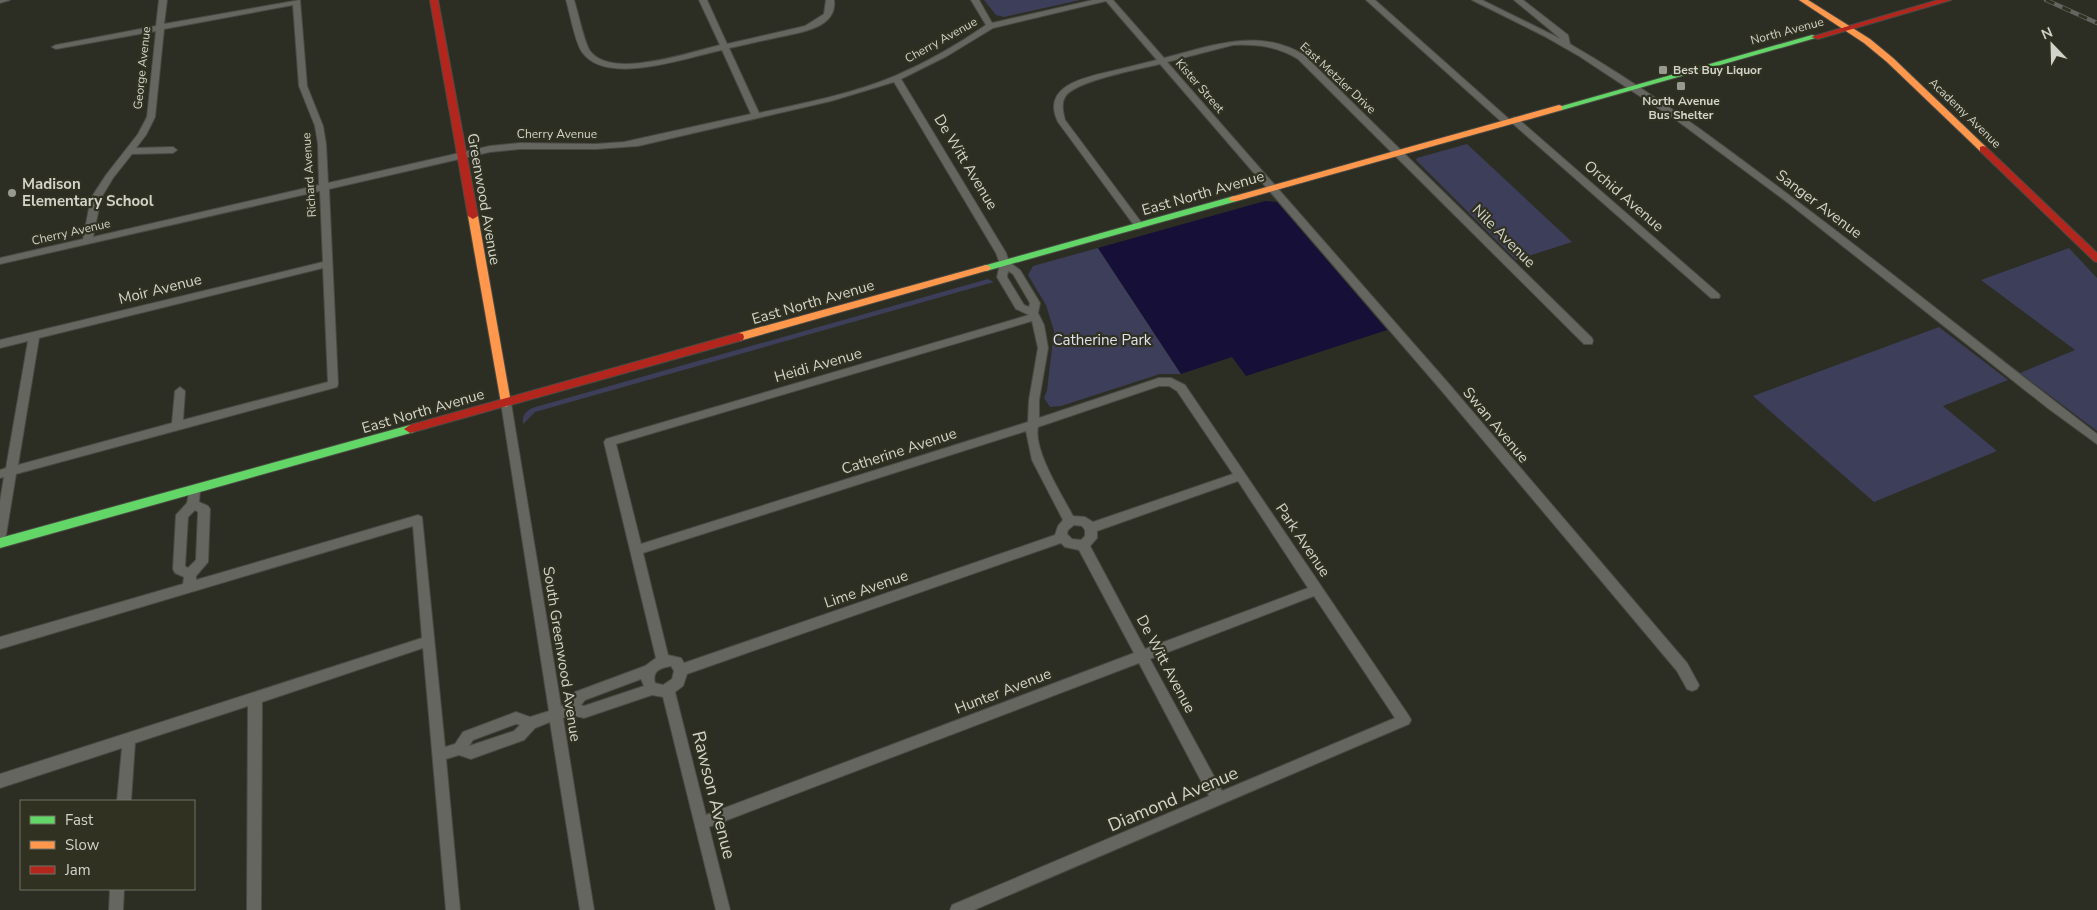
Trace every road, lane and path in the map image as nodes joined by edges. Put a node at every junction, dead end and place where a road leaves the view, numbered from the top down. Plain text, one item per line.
1 (6, 0) edge
2 (163, 0) edge
3 (434, 0) edge
4 (570, 0) edge
5 (703, 0) edge
6 (830, 0) edge
7 (975, 0) edge
8 (1103, 0) edge
9 (1109, 0) edge
10 (1370, 0) edge
11 (1476, 0) edge
12 (1518, 0) edge
13 (1803, 0) edge
14 (1947, 0) edge
15 (0, 1) edge
16 (1490, 2) edge
17 (990, 26) junction
18 (161, 27) junction
19 (1847, 28) junction
20 (1566, 46) junction
21 (56, 47) dead end
22 (724, 47) junction
23 (1162, 61) junction
24 (896, 78) junction
25 (1634, 88) junction
26 (756, 116) junction
27 (1511, 121) junction
28 (174, 150) dead end
29 (129, 151) junction
30 (1398, 153) junction
31 (461, 155) junction
32 (324, 186) junction
33 (1273, 188) junction
34 (1139, 226) junction
35 (87, 241) junction
36 (2097, 259) edge
37 (0, 261) edge
38 (327, 264) junction
39 (1005, 264) junction
40 (1715, 296) dead end
41 (1034, 315) junction
42 (34, 336) junction
43 (1588, 341) dead end
44 (0, 344) edge
45 (1171, 382) joint
46 (180, 391) dead end
47 (506, 403) junction
48 (1032, 425) junction
49 (177, 427) junction
50 (2097, 440) edge
51 (5, 473) edge
52 (1240, 476) junction
53 (194, 491) junction
54 (193, 506) junction
55 (1070, 521) junction
56 (1091, 528) junction
57 (0, 535) edge
58 (1062, 538) junction
59 (0, 543) edge
60 (1083, 545) junction
61 (636, 550) junction
62 (190, 574) junction
63 (189, 588) junction
64 (1316, 590) junction
65 (429, 642) junction
66 (0, 643) edge
67 (1142, 656) junction
68 (663, 661) junction
69 (681, 670) junction
70 (648, 671) junction
71 (1692, 685) dead end
72 (653, 689) junction
73 (668, 690) junction
74 (255, 698) junction
75 (571, 709) junction
76 (554, 715) junction
77 (1404, 720) joint
78 (129, 740) junction
79 (439, 755) junction
80 (0, 782) edge
81 (124, 800) edge
82 (1219, 800) junction
83 (702, 823) junction
84 (117, 890) edge
85 (116, 910) edge
86 (254, 910) edge
87 (453, 910) edge
88 (587, 910) edge
89 (723, 910) edge
90 (957, 910) edge

1 - 15 street
2 - 18 street, George Avenue
3 - 31 street, Greenwood Avenue
4 - 22 street
5 - 22 street
6 - 22 street
7 - 17 street
8 - 17 street, Cherry Avenue
9 - 23 street, Kister Street
10 - 27 street, Orchid Avenue
11 - 16 street
12 - 20 street, Sanger Avenue
13 - 19 street, Academy Avenue
14 - 19 street, North Avenue
16 - 20 street
17 - 24 street, Cherry Avenue
18 - 21 street, Richard Avenue
18 - 29 street, George Avenue
18 - 32 street, Richard Avenue
19 - 25 street, North Avenue
19 - 36 street, Academy Avenue
20 - 25 street, Sanger Avenue
22 - 26 street
23 - 30 street, East Metzler Drive
23 - 33 street, Kister Street
23 - 34 street, East Metzler Drive
24 - 26 street, Cherry Avenue
24 - 39 street, De Witt Avenue
25 - 27 street, East North Avenue
25 - 50 street, Sanger Avenue
26 - 31 street, Cherry Avenue
27 - 30 street, East North Avenue
27 - 40 street, Orchid Avenue
28 - 29 street
29 - 35 street, George Avenue
30 - 33 street, East North Avenue
30 - 43 street, Nile Avenue
31 - 32 street, Cherry Avenue
31 - 47 street, Greenwood Avenue
32 - 35 street, Cherry Avenue
32 - 38 street, Richard Avenue
33 - 34 street, East North Avenue
33 - 71 street, Swan Avenue
34 - 39 street, East North Avenue
35 - 37 street, Cherry Avenue
38 - 42 street, Moir Avenue
38 - 49 street, Richard Avenue
39 - 41 street, De Witt Avenue
39 - 41 street, De Witt Avenue
39 - 47 street, East North Avenue
41 - 48 street, De Witt Avenue
41 - 61 street, Heidi Avenue
42 - 44 street, Moir Avenue
42 - 51 street
45 - 48 street, Catherine Avenue
45 - 52 street, Park Avenue
46 - 49 street
47 - 53 street, East North Avenue
47 - 76 street, South Greenwood Avenue
48 - 55 street, De Witt Avenue
48 - 61 street, Catherine Avenue
49 - 51 street
51 - 57 street
52 - 56 street
52 - 64 street, Park Avenue
53 - 54 street
53 - 59 street, East North Avenue
54 - 62 street
54 - 62 street
55 - 56 street
55 - 58 street
56 - 60 street
58 - 60 street
58 - 69 street, Lime Avenue
60 - 67 street, De Witt Avenue
61 - 68 street
62 - 63 street
63 - 65 street
63 - 66 street
64 - 67 street, Hunter Avenue
64 - 77 street, Park Avenue
65 - 74 street
65 - 79 street
67 - 82 street, De Witt Avenue
67 - 83 street, Hunter Avenue
68 - 69 street
68 - 70 street
69 - 73 street
70 - 72 street
70 - 75 street
72 - 73 street
72 - 75 street
73 - 83 street, Rawson Avenue
74 - 78 street
74 - 86 street
75 - 76 street
76 - 79 street
76 - 88 street, South Greenwood Avenue
77 - 82 street, Diamond Avenue
78 - 80 street
78 - 81 street
79 - 87 street
82 - 90 street, Diamond Avenue
83 - 89 street, Rawson Avenue
84 - 85 street

